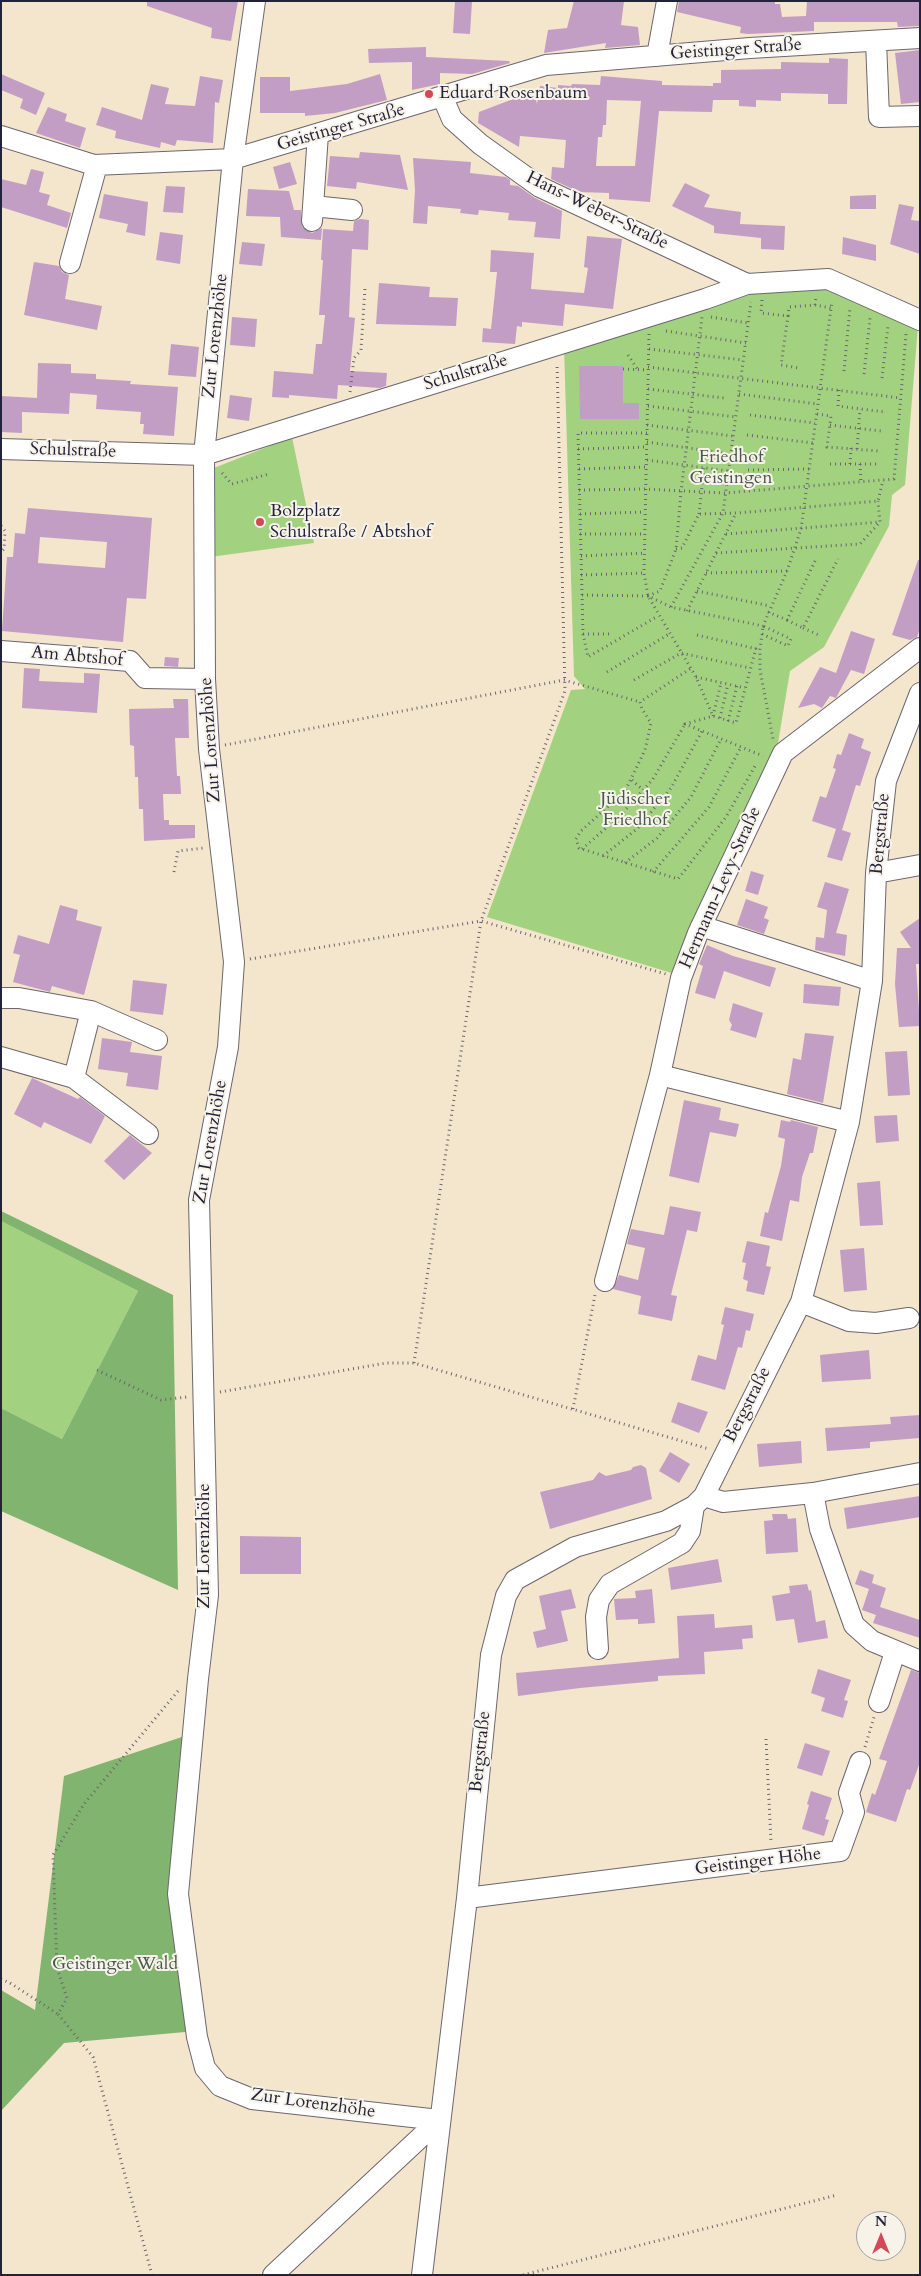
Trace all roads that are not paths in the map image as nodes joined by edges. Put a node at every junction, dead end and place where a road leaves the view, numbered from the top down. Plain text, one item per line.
1 (255, 1) edge
2 (667, 1) edge
3 (920, 38) edge
4 (876, 41) junction
5 (657, 56) junction
6 (444, 98) junction
7 (920, 116) edge
8 (318, 134) junction
9 (1, 136) edge
10 (234, 159) junction
11 (96, 165) junction
12 (352, 210) dead end
13 (70, 263) dead end
14 (752, 293) junction
15 (913, 324) edge
16 (1, 450) edge
17 (207, 454) junction
18 (920, 648) edge
19 (1, 651) edge
20 (205, 680) junction
21 (918, 702) edge
22 (920, 866) edge
23 (876, 873) junction
24 (701, 926) junction
25 (872, 981) junction
26 (1, 998) edge
27 (91, 1011) junction
28 (157, 1040) dead end
29 (1, 1057) edge
30 (660, 1075) junction
31 (74, 1078) junction
32 (849, 1122) junction
33 (148, 1134) dead end
34 (605, 1281) road end
35 (801, 1302) junction
36 (909, 1318) dead end
37 (920, 1473) edge
38 (814, 1493) junction
39 (699, 1501) junction
40 (598, 1650) dead end
41 (895, 1652) junction
42 (920, 1661) edge
43 (879, 1702) road end
44 (860, 1762) road end
45 (467, 1898) junction
46 (439, 2120) junction
47 (273, 2275) edge
48 (422, 2275) edge

1 - 10 street, Zur Lorenzhöhe
2 - 5 street
3 - 4 street, Geistinger Straße
4 - 5 street, Geistinger Straße
4 - 7 street
5 - 6 street, Geistinger Straße
6 - 8 street, Geistinger Straße
6 - 14 street, Hans-Weber-Straße
8 - 10 street, Geistinger Straße
8 - 12 street
9 - 11 street, Geistinger Straße
10 - 11 street, Geistinger Straße
10 - 17 street, Zur Lorenzhöhe
11 - 13 street
14 - 15 street, Schulstraße
14 - 17 street, Schulstraße
16 - 17 street, Schulstraße
17 - 20 street, Zur Lorenzhöhe
18 - 24 street, Hermann-Levy-Straße
19 - 20 street, Am Abtshof
20 - 46 street, Zur Lorenzhöhe
21 - 23 street, Bergstraße
22 - 23 street
23 - 25 street, Bergstraße
24 - 25 street
24 - 30 street, Hermann-Levy-Straße
25 - 32 street, Bergstraße
26 - 27 street
27 - 28 street
27 - 31 street
29 - 31 street
30 - 32 street
30 - 34 street, Hermann-Levy-Straße
31 - 33 street
32 - 35 street, Bergstraße
35 - 36 street
35 - 39 street, Bergstraße
37 - 38 street
38 - 39 street
38 - 41 street
39 - 40 street, Bergstraße
39 - 45 street, Bergstraße
41 - 42 street
41 - 43 street
44 - 45 street, Geistinger Höhe
45 - 46 street, Bergstraße
46 - 47 street
46 - 48 street, Bergstraße

